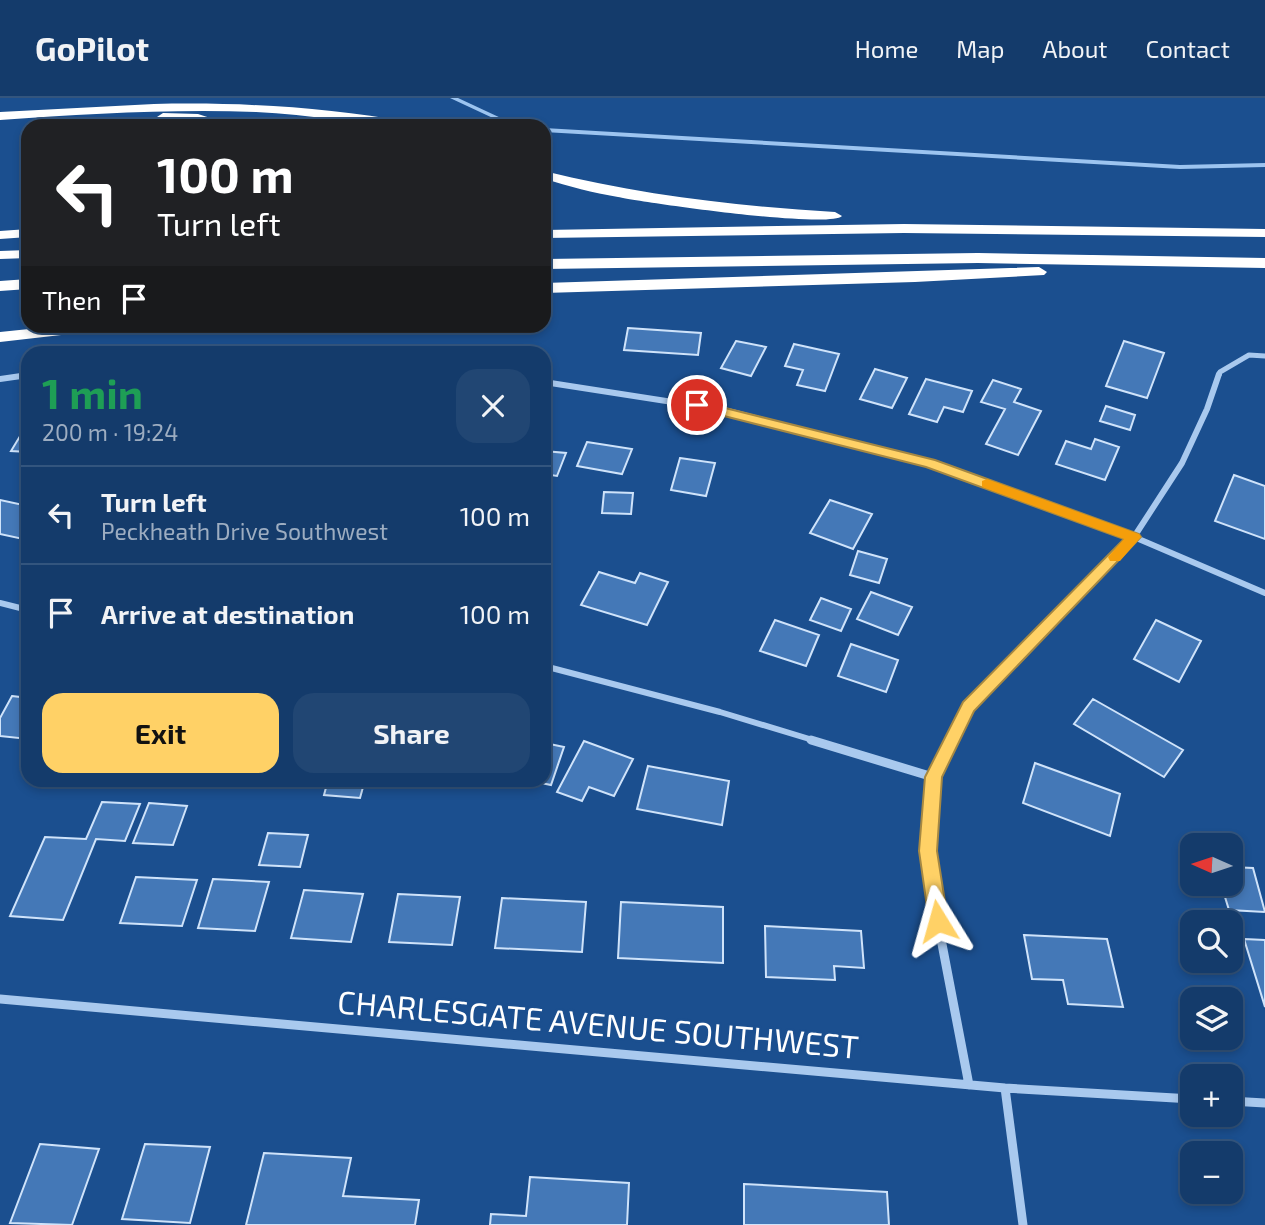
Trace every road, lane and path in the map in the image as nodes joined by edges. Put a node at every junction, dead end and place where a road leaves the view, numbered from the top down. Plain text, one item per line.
1 (0, 116) edge
2 (138, 119) edge
3 (202, 119) edge
4 (381, 119) edge
5 (21, 127) edge
6 (0, 128) edge
7 (551, 177) edge
8 (1029, 229) junction
9 (551, 233) edge
10 (1265, 233) edge
11 (21, 234) edge
12 (0, 235) edge
13 (21, 254) edge
14 (0, 255) edge
15 (1200, 262) junction
16 (1265, 263) edge
17 (551, 264) edge
18 (21, 284) edge
19 (0, 286) edge
20 (551, 288) edge
21 (35, 333) edge
22 (0, 337) edge
23 (1265, 356) edge
24 (21, 376) edge
25 (0, 379) edge
26 (551, 383) edge
27 (1134, 537) junction
28 (1265, 593) edge
29 (0, 603) edge
30 (21, 608) edge
31 (551, 668) edge
32 (933, 777) junction
33 (0, 999) edge
34 (969, 1085) junction
35 (1005, 1088) junction
36 (1180, 1097) edge
37 (1243, 1102) edge
38 (1265, 1103) edge
39 (1023, 1225) edge

1 - 4 highway
2 - 3 highway
5 - 6 highway
7 - 8 highway
8 - 9 highway
8 - 10 highway
11 - 12 highway
13 - 14 highway
15 - 16 highway
15 - 17 highway
15 - 20 highway
18 - 19 highway
21 - 22 highway
23 - 27 street
24 - 25 street
26 - 27 street
27 - 28 street
27 - 32 street
29 - 30 street
31 - 32 street
32 - 34 street
33 - 34 street, CHARLESGATE AVENUE SOUTHWEST
34 - 35 street, CHARLESGATE AVENUE SOUTHWEST
35 - 36 street, CHARLESGATE AVENUE SOUTHWEST
35 - 39 street
37 - 38 street

